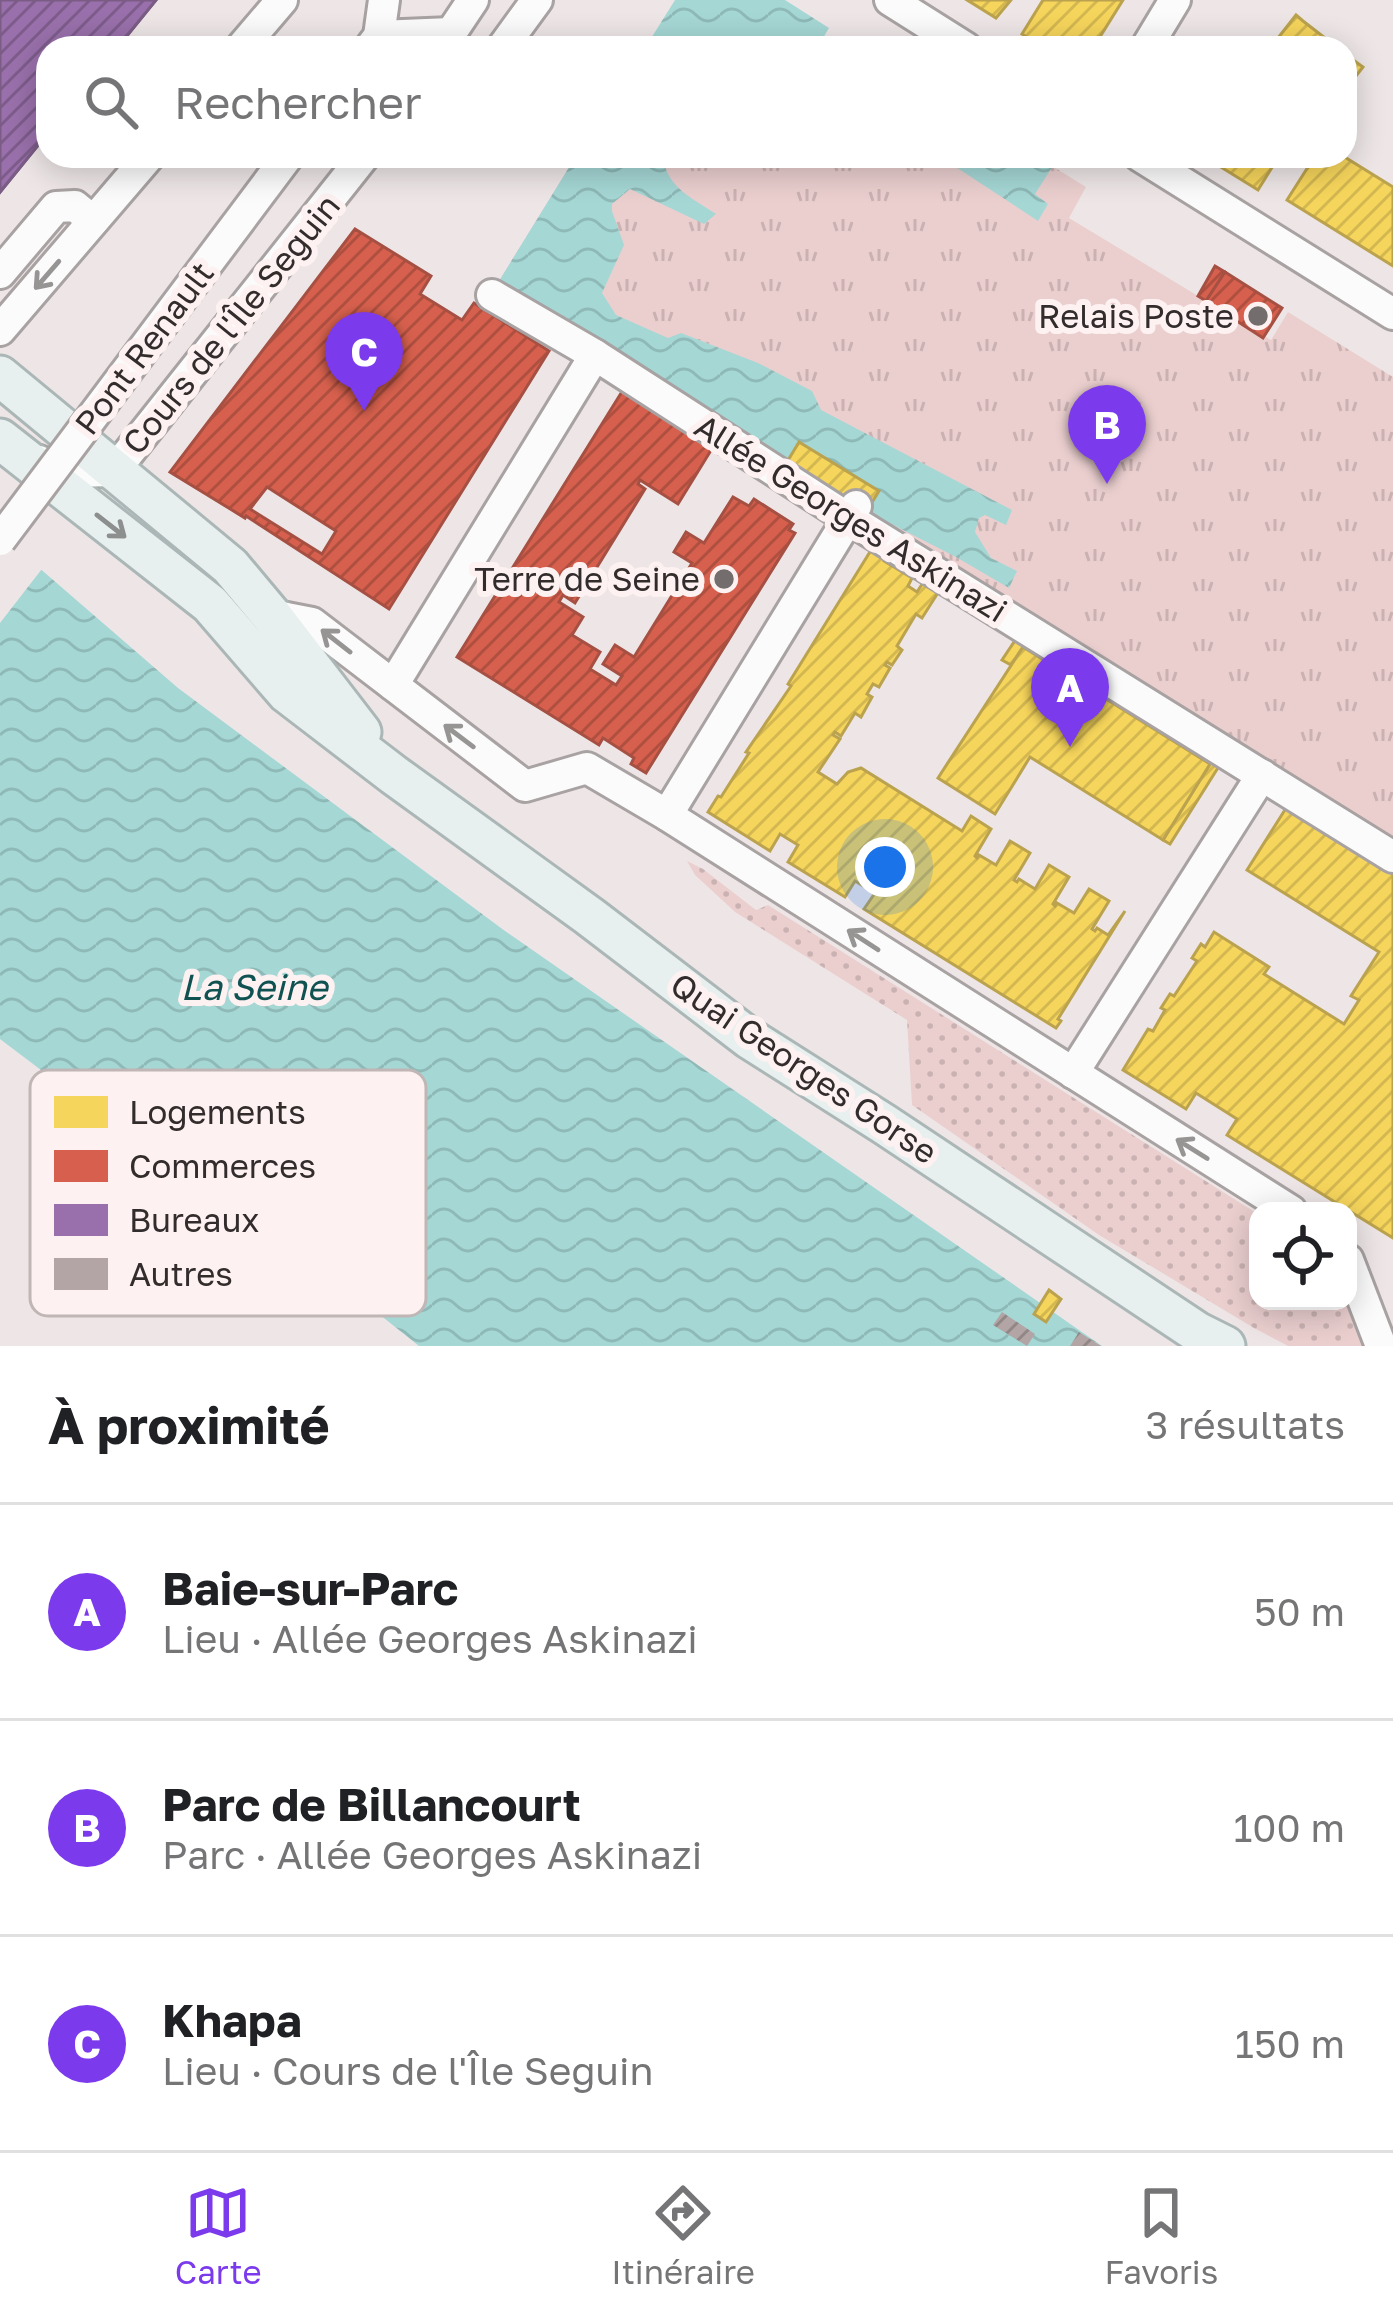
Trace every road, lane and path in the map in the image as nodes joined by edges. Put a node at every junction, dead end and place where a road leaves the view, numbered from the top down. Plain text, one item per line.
1 (282, 0) edge
2 (384, 0) edge
3 (473, 0) edge
4 (537, 0) edge
5 (890, 0) edge
6 (1175, 0) edge
7 (252, 36) edge
8 (376, 36) edge
9 (449, 36) edge
10 (511, 36) edge
11 (947, 36) edge
12 (1152, 36) edge
13 (139, 168) edge
14 (279, 168) edge
15 (354, 168) edge
16 (1159, 168) edge
17 (93, 221) junction
18 (0, 273) edge
19 (492, 295) dead end
20 (1393, 314) edge
21 (0, 330) edge
22 (595, 355) junction
23 (0, 376) edge
24 (10, 446) edge
25 (114, 471) junction
26 (852, 512) junction
27 (0, 539) edge
28 (272, 615) junction
29 (393, 686) junction
30 (394, 775) junction
31 (1262, 776) junction
32 (667, 815) junction
33 (1393, 857) edge
34 (1073, 1073) junction
35 (1277, 1202) edge
36 (1357, 1283) edge
37 (1225, 1346) edge
38 (1381, 1346) edge

1 - 7 street
2 - 8 street
3 - 9 street
4 - 10 street
5 - 11 street
6 - 12 street
13 - 17 street
14 - 27 street, Pont Renault, bridge
15 - 25 street, Cours de l'Île Seguin
16 - 20 street
17 - 18 street
17 -> 21 street
19 - 22 street, Allée Georges Askinazi
22 - 26 street, Allée Georges Askinazi
22 - 29 street
23 - 25 main road, Quai Georges Gorse
24 - 25 street, Cours de l'Île Seguin
24 -> 30 main road, Quai Georges Gorse
25 - 28 main road, Quai Georges Gorse
26 - 31 street, Allée Georges Askinazi
26 - 32 street
29 -> 28 street
28 - 30 main road, Quai Georges Gorse
32 -> 29 street
30 - 37 main road, Quai Georges Gorse
31 - 33 street, Allée Georges Askinazi
31 - 34 street
34 -> 32 street
35 -> 34 street
36 - 38 street

